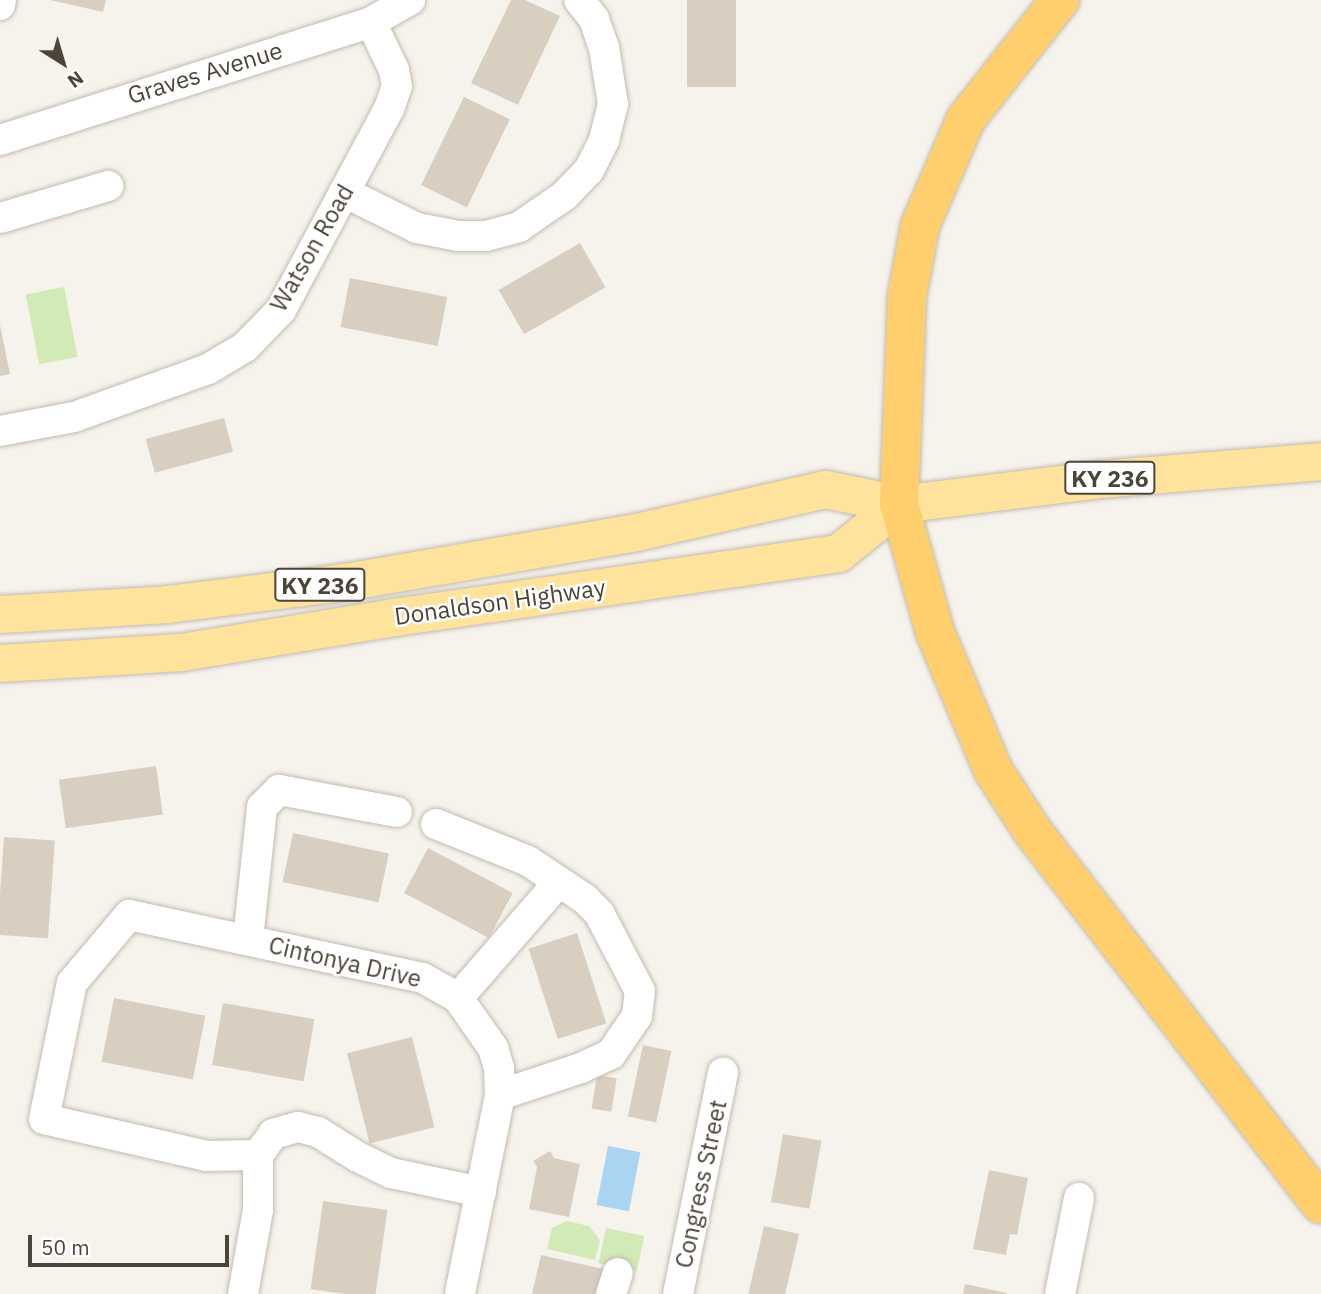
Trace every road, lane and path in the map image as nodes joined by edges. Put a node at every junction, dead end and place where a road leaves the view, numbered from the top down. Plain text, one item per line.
1 (410, 0) edge
2 (579, 0) edge
3 (1060, 0) edge
4 (371, 22) junction
5 (0, 140) edge
6 (108, 186) dead end
7 (344, 192) junction
8 (0, 218) edge
9 (0, 431) edge
10 (1321, 461) edge
11 (899, 504) junction
12 (0, 614) edge
13 (0, 663) edge
14 (397, 812) dead end
15 (436, 824) dead end
16 (559, 882) junction
17 (248, 939) junction
18 (458, 999) junction
19 (723, 1073) dead end
20 (500, 1096) junction
21 (258, 1156) junction
22 (481, 1192) junction
23 (1079, 1198) dead end
24 (1321, 1204) edge
25 (243, 1294) edge
26 (460, 1294) edge
27 (678, 1294) edge
28 (1060, 1294) edge

1 - 4 street
2 - 7 street
3 - 11 highway
4 - 5 street, Graves Avenue
4 - 7 street, Watson Road
6 - 8 street
7 - 9 street, Watson Road
10 - 11 main road, Donaldson Highway / KY 236
11 - 12 main road, Donaldson Highway / KY 236
11 - 13 main road, Donaldson Highway / KY 236
11 - 24 highway
14 - 17 street
15 - 16 street
16 - 18 street
16 - 20 street
17 - 18 street, Cintonya Drive
17 - 21 street, Cintonya Drive
18 - 20 street, Cintonya Drive
19 - 27 street, Congress Street
20 - 22 street, Cintonya Drive
21 - 22 street
21 - 25 street
22 - 26 street, Cintonya Drive
23 - 28 street

